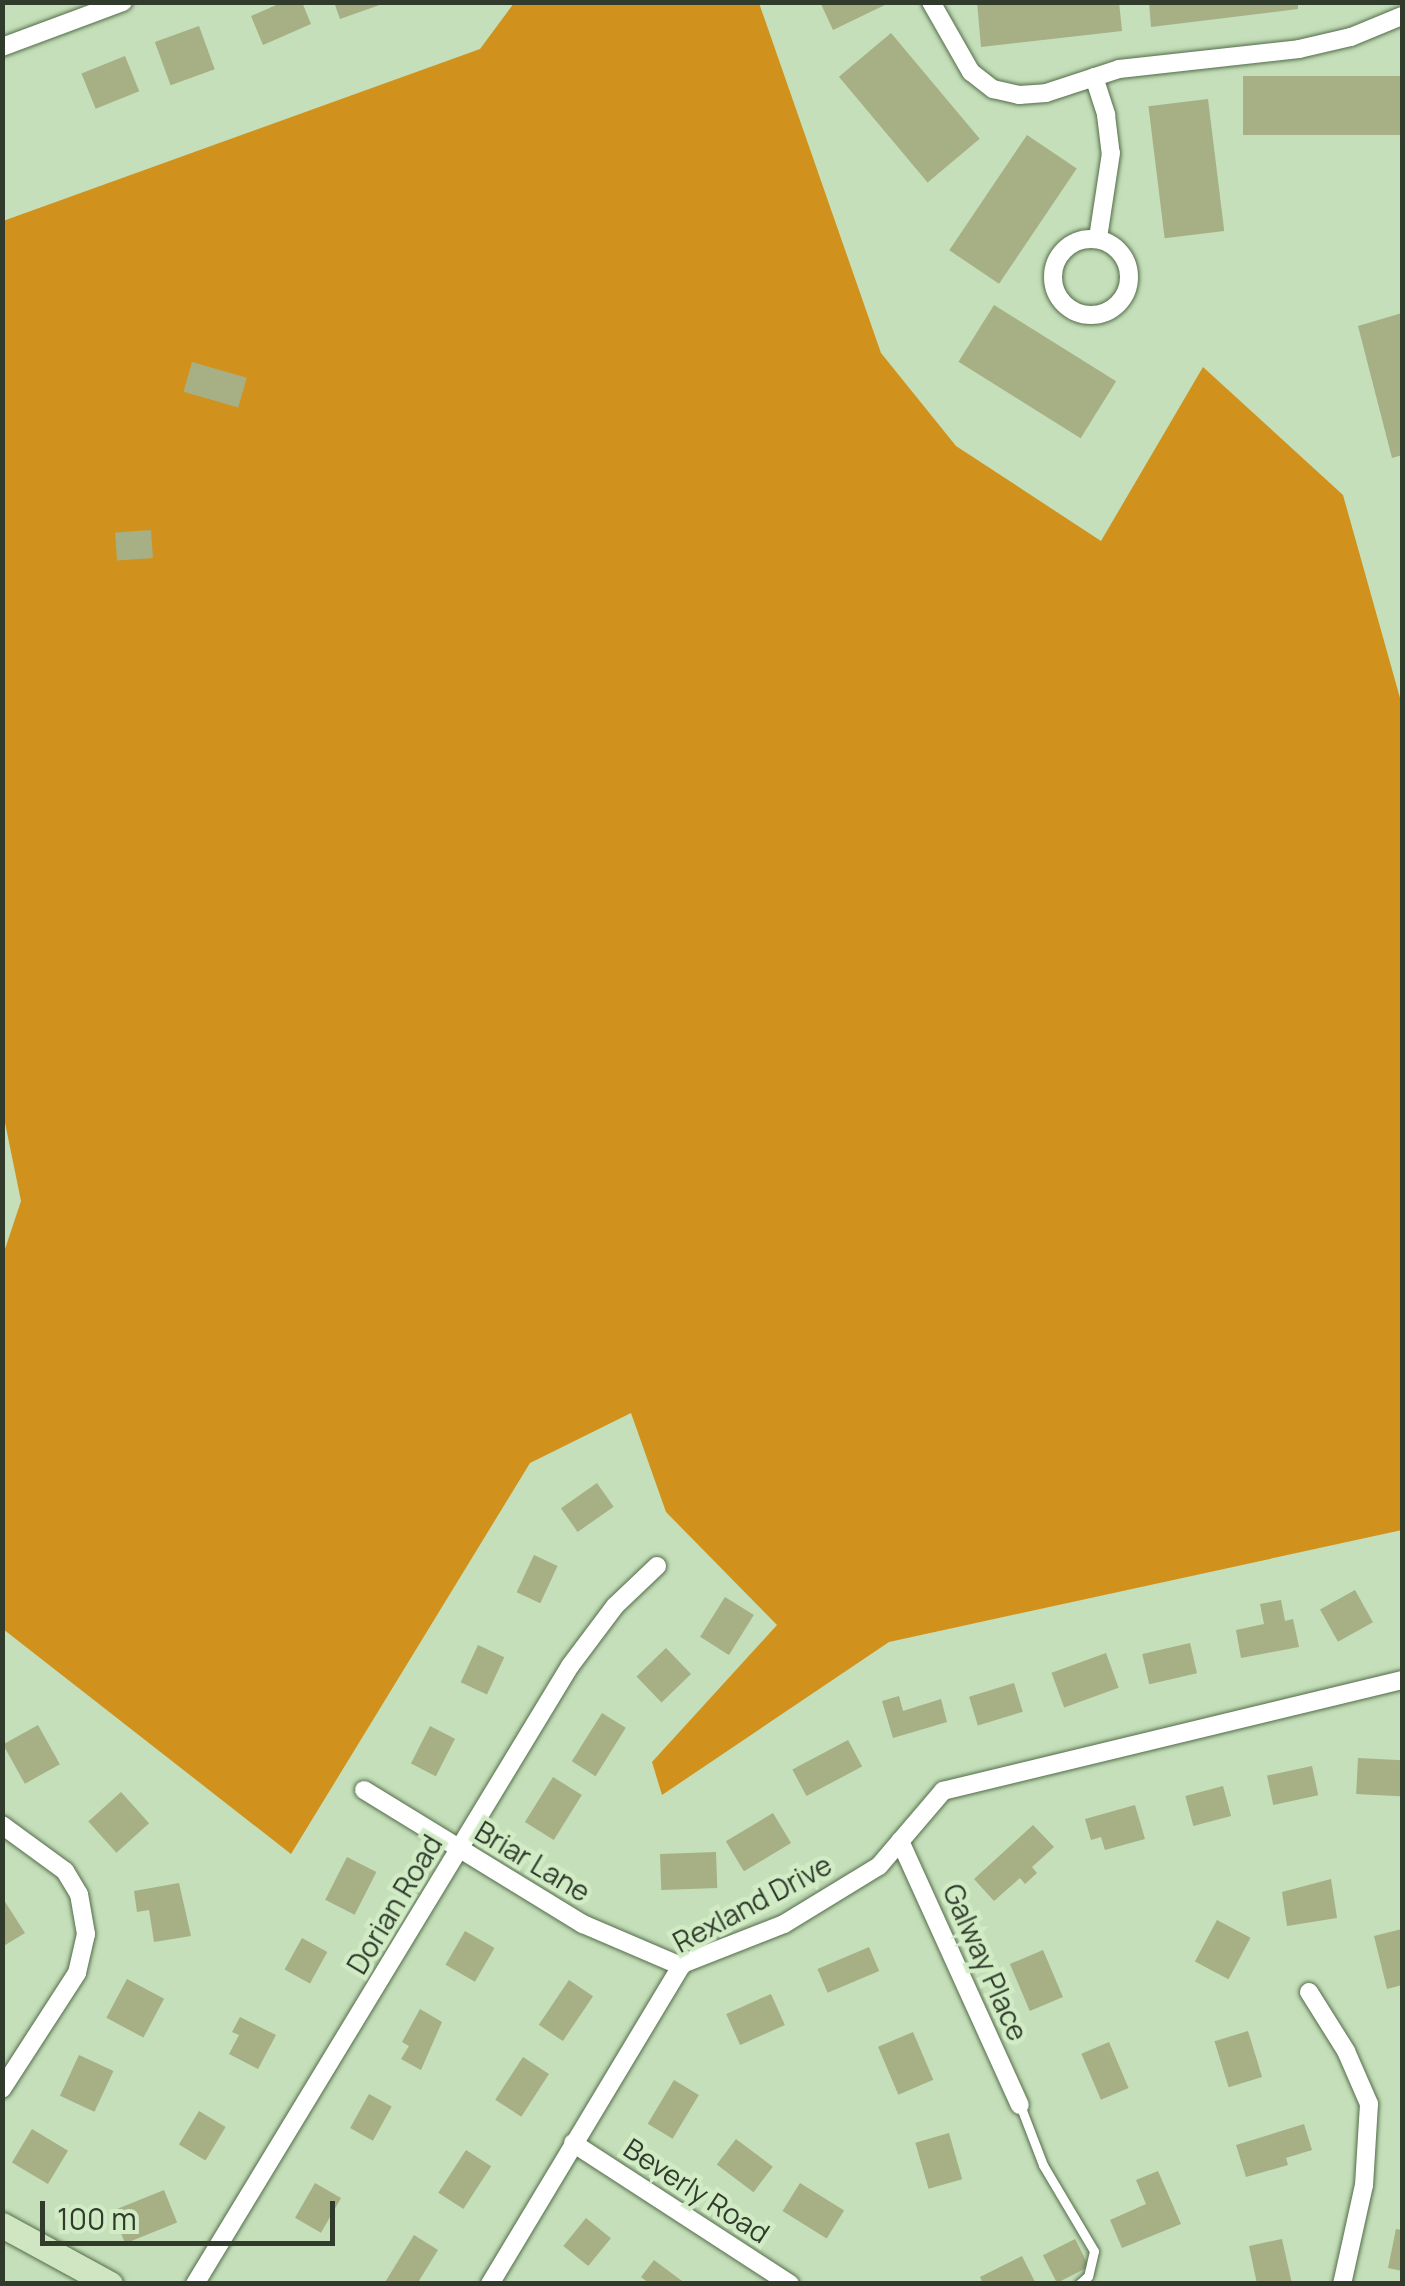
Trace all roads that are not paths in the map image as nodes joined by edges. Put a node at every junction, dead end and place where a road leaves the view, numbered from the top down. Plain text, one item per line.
1 (123, 2) edge
2 (932, 2) edge
3 (1402, 16) edge
4 (2, 47) edge
5 (1094, 77) junction
6 (1098, 238) junction
7 (657, 1566) dead end
8 (1402, 1680) edge
9 (364, 1790) dead end
10 (2, 1825) edge
11 (900, 1841) junction
12 (460, 1848) junction
13 (681, 1966) junction
14 (1309, 1992) dead end
15 (2, 2090) edge
16 (1020, 2105) joint
17 (574, 2143) junction
18 (2, 2225) edge
19 (110, 2284) edge
20 (195, 2284) edge
21 (490, 2284) edge
22 (790, 2284) edge
23 (1079, 2284) edge
24 (1342, 2284) edge

1 - 4 street
2 - 5 street
3 - 5 street
5 - 6 street
6 - 6 street
7 - 12 street, Dorian Road
8 - 11 street, Rexland Drive
9 - 12 street, Briar Lane
10 - 15 street
11 - 13 street, Rexland Drive
11 - 16 street, Galway Place
12 - 13 street, Briar Lane
12 - 20 street, Dorian Road
13 - 17 street, Rexland Drive
14 - 24 street
16 - 23 lane
17 - 21 street, Rexland Drive
17 - 22 street, Beverly Road
18 - 19 street

